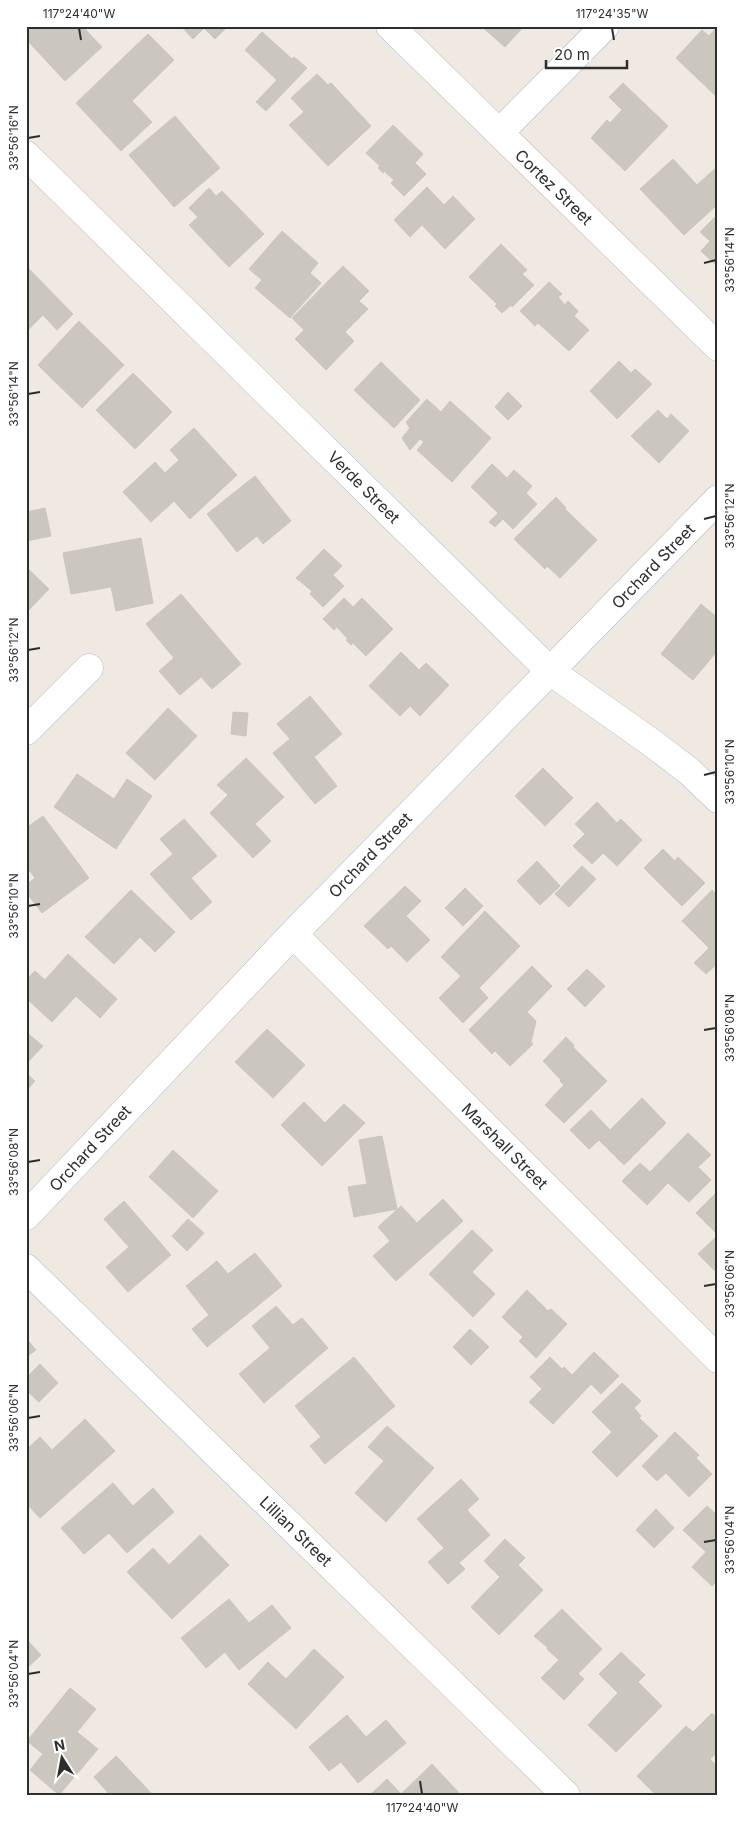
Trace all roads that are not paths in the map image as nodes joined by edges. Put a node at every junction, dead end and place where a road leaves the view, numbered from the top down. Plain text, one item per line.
1 (390, 26) edge
2 (605, 26) edge
3 (499, 133) junction
4 (26, 155) edge
5 (718, 347) edge
6 (718, 499) edge
7 (89, 668) dead end
8 (550, 671) junction
9 (26, 731) edge
10 (718, 799) edge
11 (293, 934) junction
12 (26, 1216) edge
13 (26, 1268) edge
14 (718, 1359) edge
15 (566, 1795) edge

1 - 3 street, Cortez Street
2 - 3 street
3 - 5 street, Cortez Street
4 - 8 street, Verde Street
6 - 8 street, Orchard Street
7 - 9 street
8 - 10 street, Verde Street
8 - 11 street, Orchard Street
11 - 12 street, Orchard Street
11 - 14 street, Marshall Street
13 - 15 street, Lillian Street

